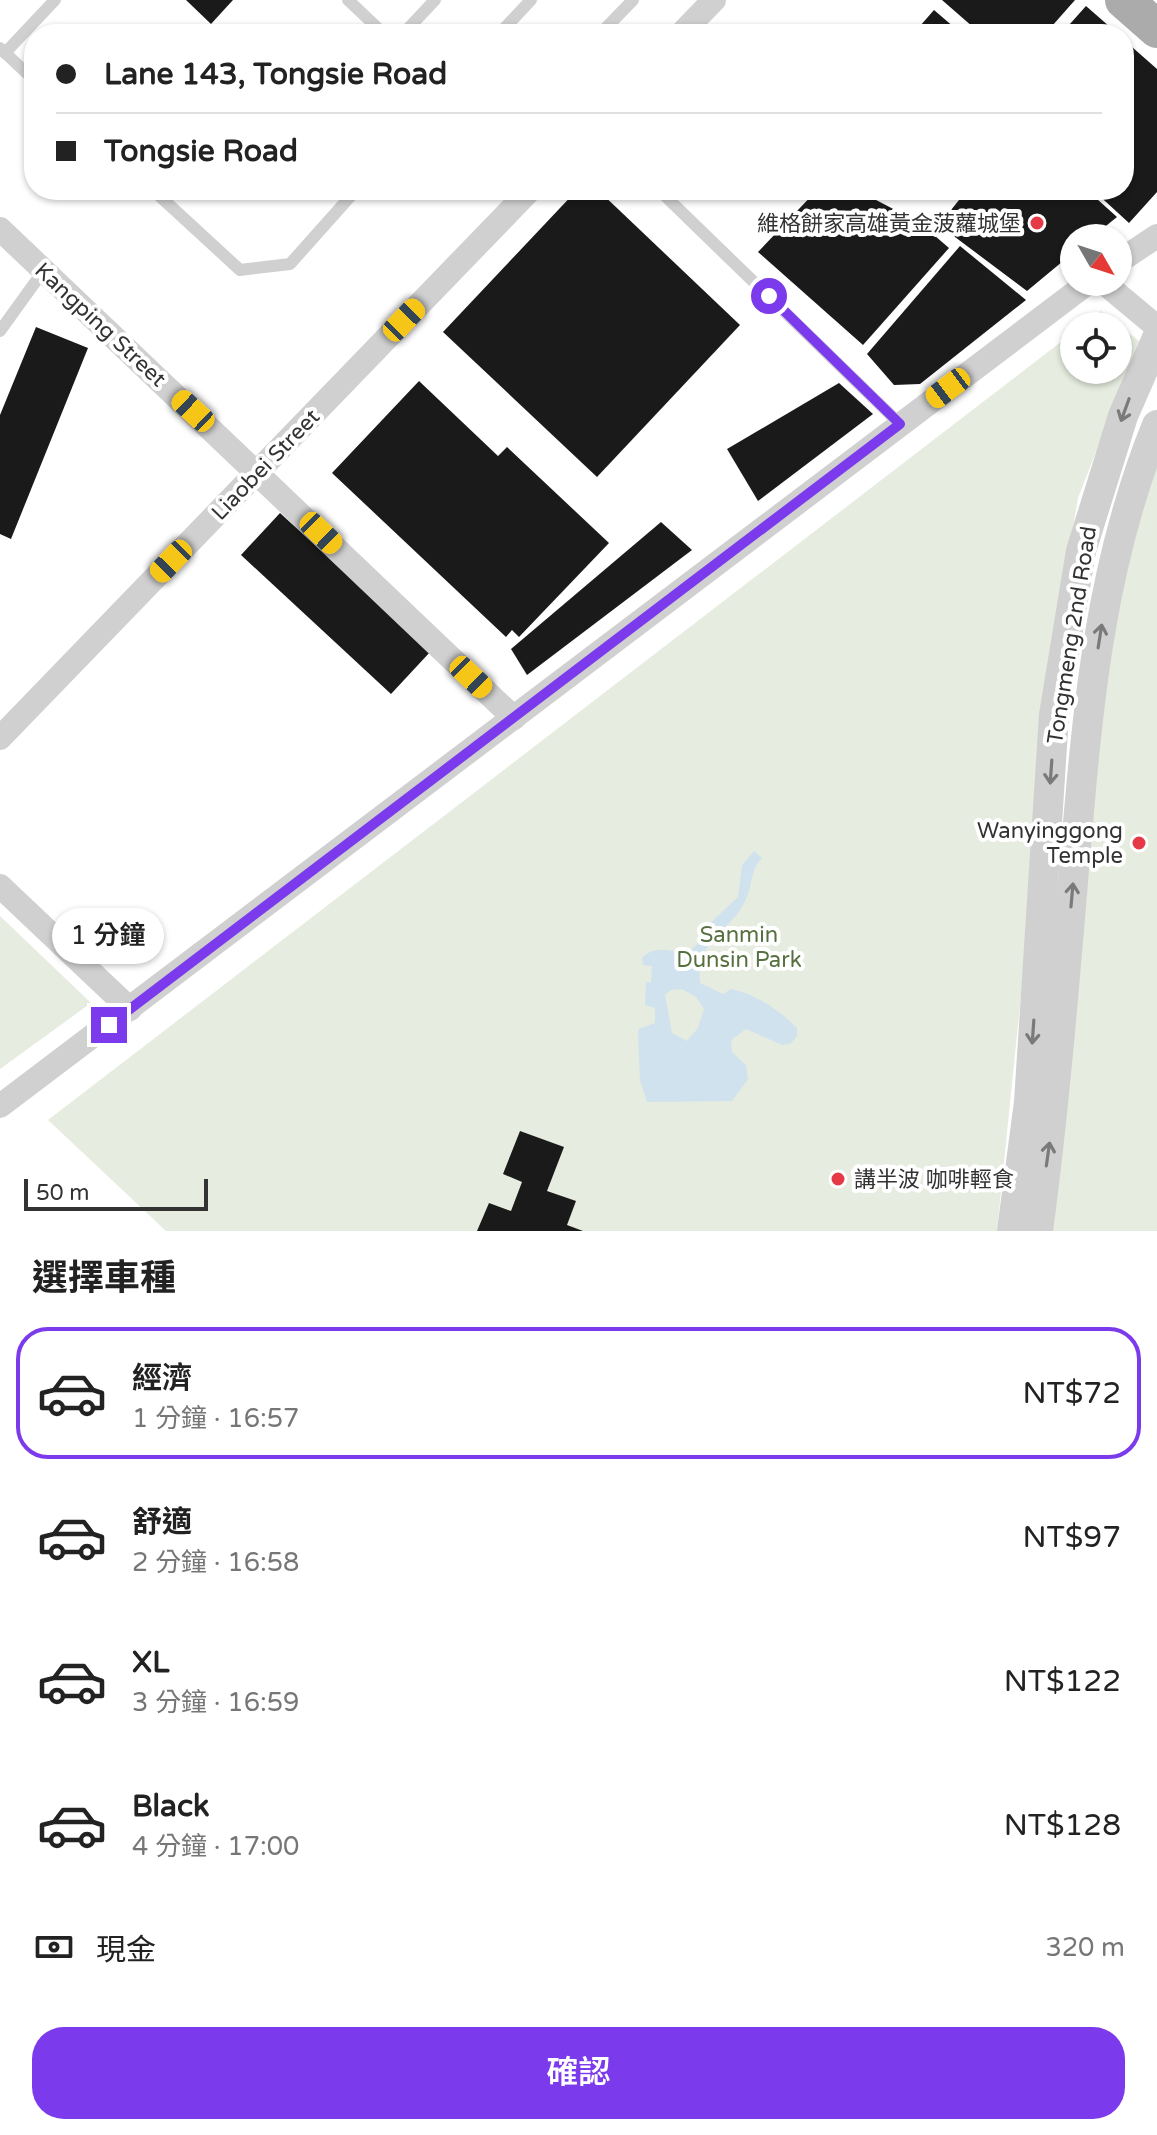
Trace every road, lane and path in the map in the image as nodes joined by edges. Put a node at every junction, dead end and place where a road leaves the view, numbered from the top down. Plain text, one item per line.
1 (55, 0) edge
2 (348, 0) edge
3 (435, 0) edge
4 (531, 0) edge
5 (633, 0) edge
6 (714, 0) edge
7 (1124, 0) edge
8 (31, 24) edge
9 (373, 24) edge
10 (412, 24) edge
11 (508, 24) edge
12 (610, 24) edge
13 (691, 24) edge
14 (1157, 29) edge
15 (24, 30) edge
16 (3, 51) edge
17 (24, 71) edge
18 (164, 200) edge
19 (347, 200) edge
20 (520, 200) edge
21 (669, 200) edge
22 (0, 229) edge
23 (1157, 236) edge
24 (1132, 253) edge
25 (44, 270) junction
26 (1070, 296) edge
27 (1120, 296) edge
28 (1157, 327) edge
29 (0, 331) edge
30 (1157, 338) edge
31 (900, 424) junction
32 (1157, 425) edge
33 (257, 472) junction
34 (514, 718) junction
35 (0, 738) edge
36 (0, 886) edge
37 (130, 1009) junction
38 (0, 1106) edge
39 (1012, 1231) edge
40 (1038, 1231) edge

1 - 8 lane
2 - 9 lane
3 - 10 lane
4 - 11 lane
5 - 12 lane
6 - 13 street
7 - 14 main road
15 - 16 lane
16 - 17 lane
18 - 19 lane
20 - 33 street, Liaobei Street
21 - 31 lane
22 - 25 street, Kangping Street
23 - 24 street
25 - 29 lane
25 - 33 street, Kangping Street
26 - 31 street
27 - 28 street
30 -> 39 street, Tongmeng 2nd Road
31 - 34 street
40 -> 32 street, Tongmeng 2nd Road
33 - 34 street, Kangping Street
33 - 35 street, Liaobei Street
34 - 37 street
36 - 37 street
37 - 38 street

